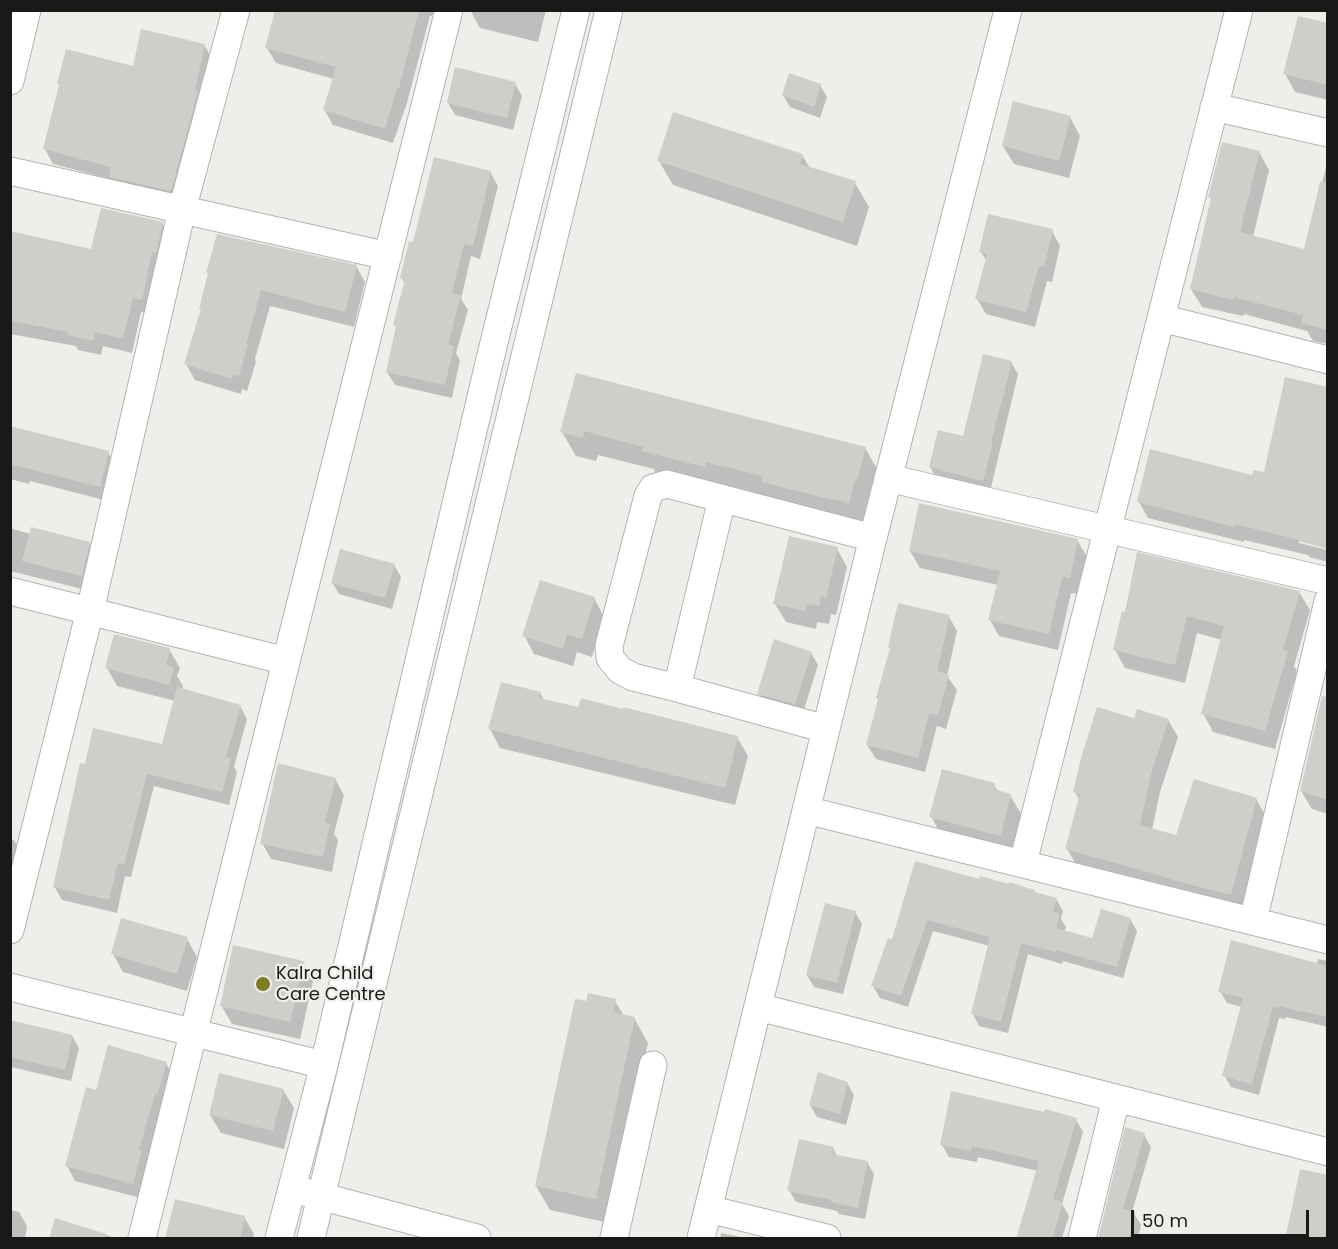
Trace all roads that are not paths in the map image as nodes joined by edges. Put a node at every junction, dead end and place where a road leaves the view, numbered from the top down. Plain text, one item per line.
1 (27, 10) edge
2 (236, 10) edge
3 (449, 10) edge
4 (576, 10) edge
5 (609, 10) edge
6 (1008, 10) edge
7 (1239, 10) edge
8 (10, 81) edge
9 (555, 98) junction
10 (586, 106) junction
11 (1214, 107) junction
12 (1328, 133) edge
13 (10, 171) edge
14 (182, 210) junction
15 (388, 256) junction
16 (1161, 318) junction
17 (1328, 360) edge
18 (888, 478) junction
19 (722, 499) junction
20 (1107, 529) junction
21 (873, 538) junction
22 (1328, 581) edge
23 (10, 591) edge
24 (1328, 601) edge
25 (90, 611) junction
26 (286, 661) junction
27 (677, 688) junction
28 (1316, 705) edge
29 (826, 729) junction
30 (806, 810) junction
31 (1023, 863) junction
32 (1253, 921) junction
33 (10, 930) edge
34 (1328, 940) edge
35 (10, 987) edge
36 (758, 1007) junction
37 (194, 1032) junction
38 (324, 1065) junction
39 (653, 1065) dead end
40 (1116, 1099) junction
41 (1328, 1152) edge
42 (292, 1188) junction
43 (321, 1197) junction
44 (708, 1209) junction
45 (142, 1239) edge
46 (279, 1239) edge
47 (311, 1239) edge
48 (477, 1239) edge
49 (614, 1239) edge
50 (701, 1239) edge
51 (827, 1239) edge
52 (1082, 1239) edge

1 - 8 street
2 - 14 street
3 - 15 street
4 - 9 street
5 - 10 street
6 - 18 street
7 - 11 street
9 - 10 street
9 - 38 street
10 - 43 street
11 - 12 street
11 - 16 street
13 - 14 street
14 - 15 street
14 - 25 street
15 - 26 street
16 - 17 street
16 - 20 street
18 - 20 street
18 - 21 street
19 - 21 street
19 - 27 street
19 - 27 street
20 - 22 street
20 - 31 street
21 - 29 street
23 - 25 street
24 - 28 street
25 - 26 street
25 - 33 street
26 - 37 street
27 - 29 street
28 - 32 street
29 - 30 street
30 - 31 street
30 - 36 street
31 - 32 street
32 - 34 street
35 - 37 street
36 - 40 street
36 - 44 street
37 - 38 street
37 - 45 street
38 - 42 street
39 - 49 street
40 - 41 street
40 - 52 street
42 - 43 street
42 - 46 street
43 - 47 street
43 - 48 street
44 - 50 street
44 - 51 street

